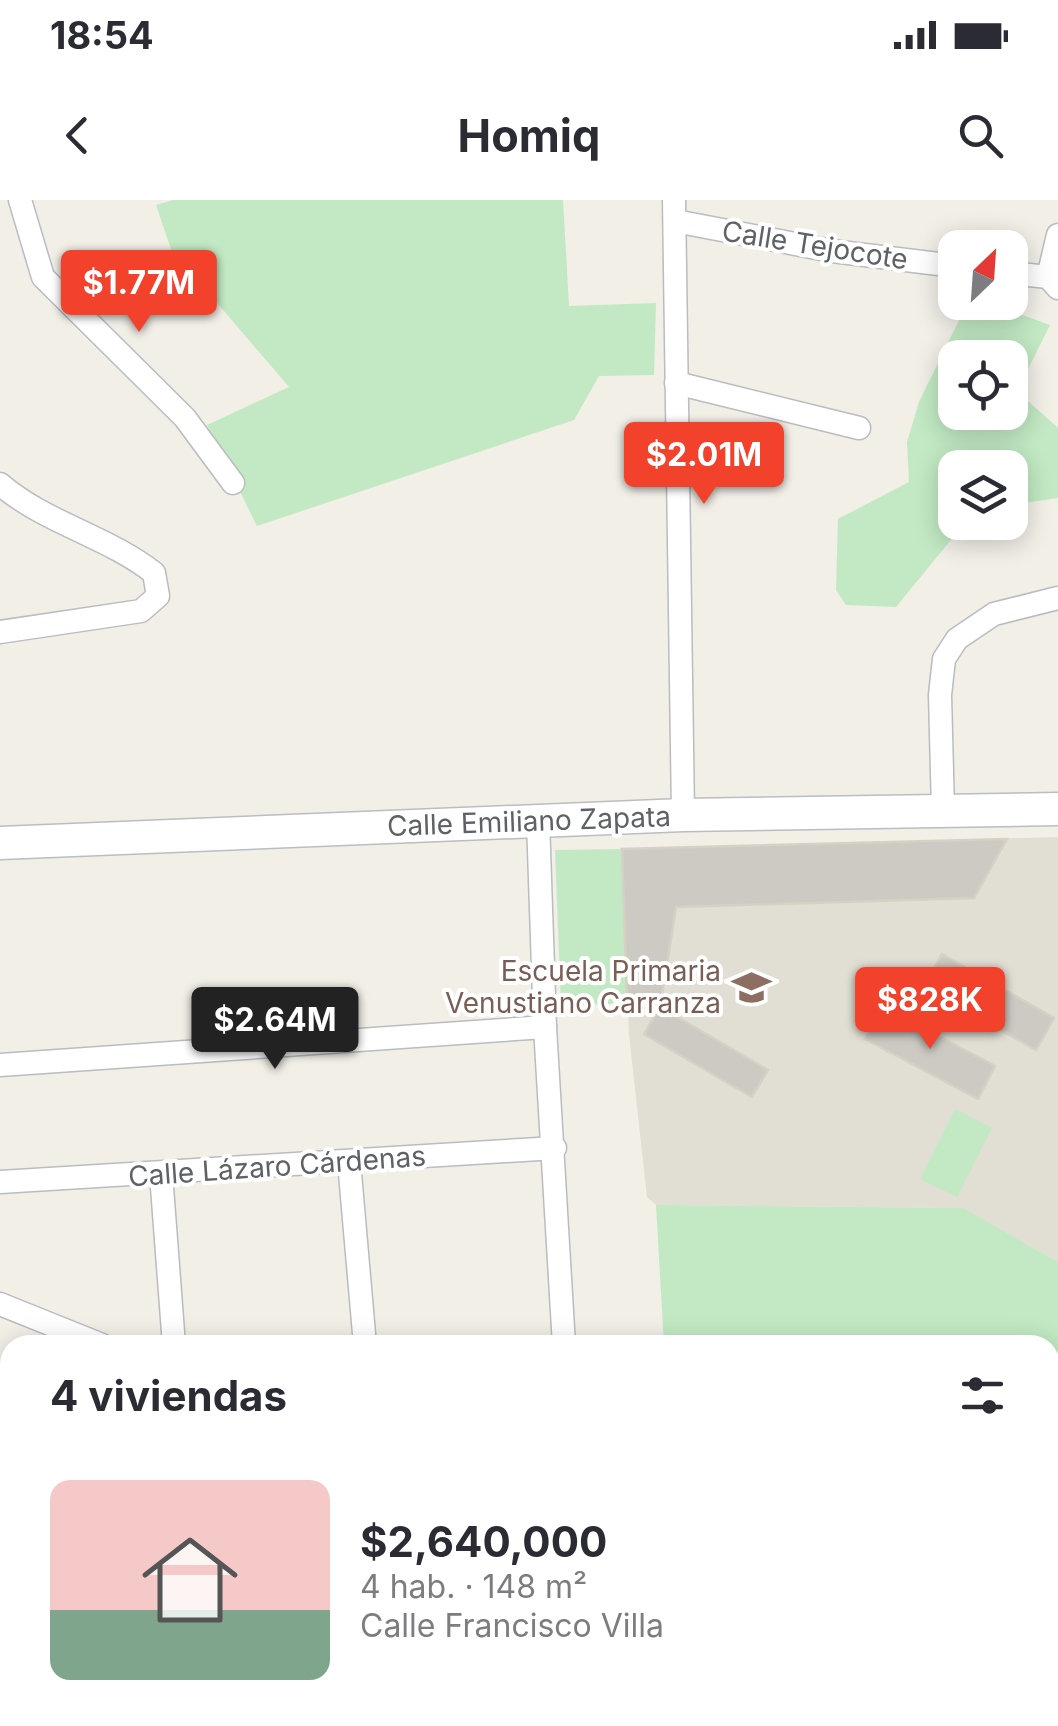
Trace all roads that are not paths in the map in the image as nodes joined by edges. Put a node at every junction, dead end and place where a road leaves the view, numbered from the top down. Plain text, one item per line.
1 (20, 200) edge
2 (675, 211) edge
3 (1058, 235) edge
4 (938, 264) edge
5 (1028, 277) edge
6 (1053, 283) edge
7 (676, 383) junction
8 (859, 428) dead end
9 (233, 482) dead end
10 (0, 484) edge
11 (1058, 598) edge
12 (0, 632) edge
13 (943, 810) junction
14 (1058, 810) edge
15 (682, 815) junction
16 (538, 820) junction
17 (0, 843) edge
18 (546, 1027) junction
19 (0, 1065) edge
20 (555, 1148) junction
21 (349, 1162) junction
22 (161, 1174) junction
23 (0, 1182) edge
24 (0, 1304) edge
25 (77, 1335) edge
26 (173, 1335) edge
27 (364, 1335) edge
28 (564, 1335) edge

1 - 9 street
2 - 4 street, Calle Tejocote
2 - 7 street
3 - 6 street
5 - 6 street
7 - 8 street
7 - 15 street
10 - 12 street
11 - 13 street
13 - 14 main road, Calle Emiliano Zapata
13 - 15 main road, Calle Emiliano Zapata
15 - 16 main road, Calle Emiliano Zapata
16 - 17 main road, Calle Emiliano Zapata
16 - 18 street
18 - 19 street
18 - 20 street
20 - 21 street, Calle Lázaro Cárdenas
20 - 28 street
21 - 22 street, Calle Lázaro Cárdenas
21 - 27 street
22 - 23 street, Calle Lázaro Cárdenas
22 - 26 street
24 - 25 street

